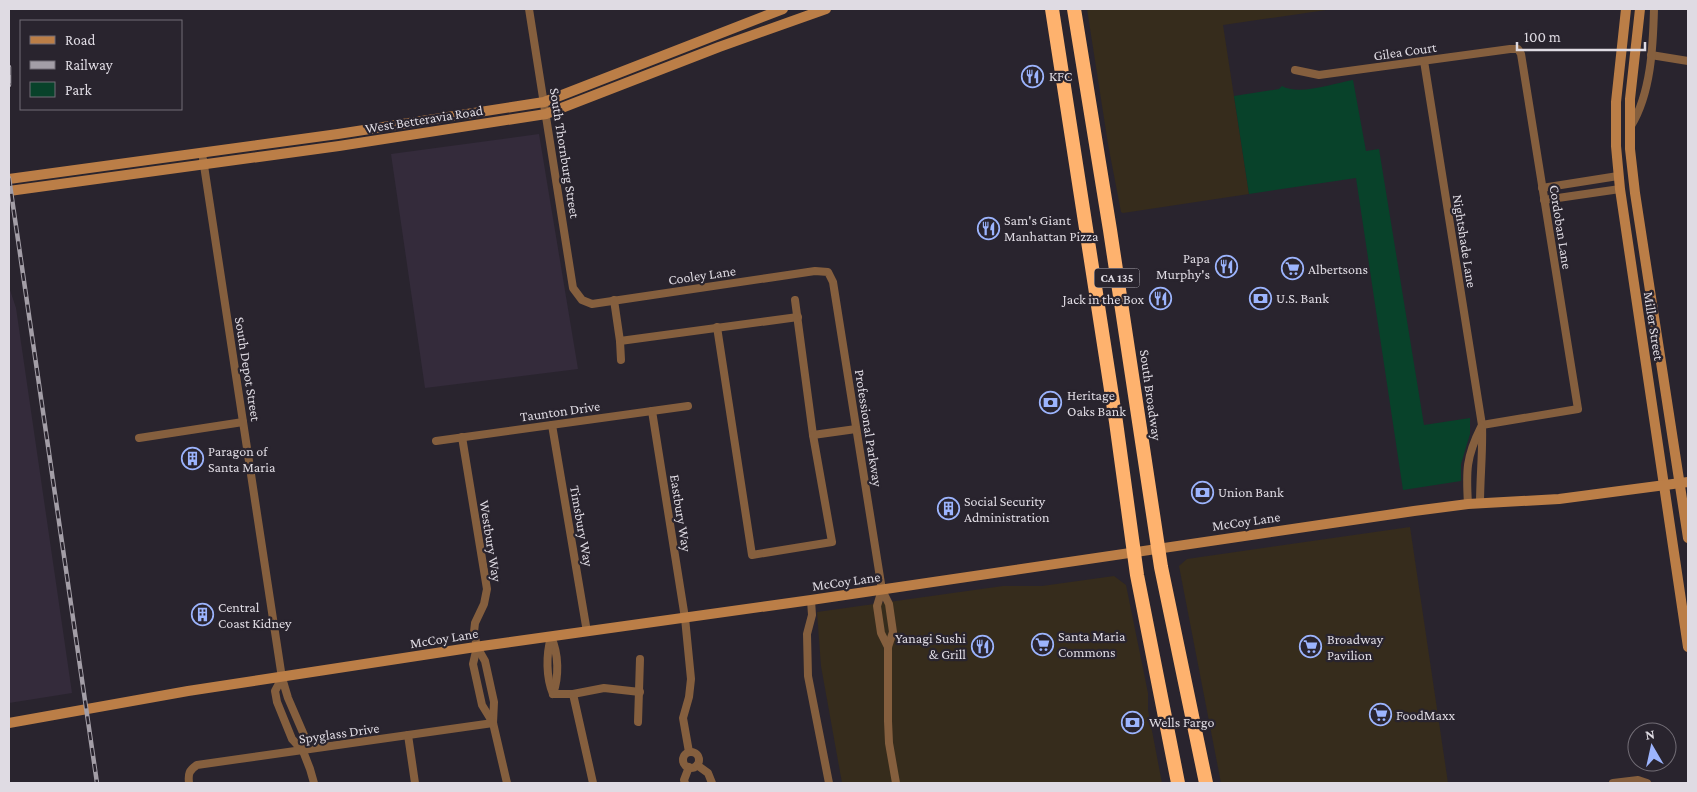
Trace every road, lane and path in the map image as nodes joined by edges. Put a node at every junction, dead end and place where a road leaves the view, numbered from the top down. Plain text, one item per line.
1 (528, 9) edge
2 (783, 9) edge
3 (826, 9) edge
4 (1052, 9) edge
5 (1074, 9) edge
6 (1626, 9) edge
7 (1640, 9) edge
8 (1654, 9) edge
9 (1518, 49) joint
10 (1651, 55) junction
11 (1424, 61) junction
12 (1688, 61) edge
13 (1295, 70) dead end
14 (544, 102) junction
15 (546, 114) junction
16 (1630, 128) junction
17 (202, 152) junction
18 (204, 163) junction
19 (1618, 176) junction
20 (9, 179) edge
21 (1542, 188) junction
22 (1620, 189) junction
23 (9, 191) edge
24 (1544, 200) junction
25 (828, 272) joint
26 (582, 300) joint
27 (614, 300) junction
28 (796, 300) dead end
29 (798, 317) junction
30 (718, 327) junction
31 (1126, 338) junction
32 (620, 341) junction
33 (1103, 341) junction
34 (621, 360) dead end
35 (688, 406) dead end
36 (652, 411) junction
37 (243, 422) junction
38 (552, 425) junction
39 (1482, 425) junction
40 (856, 429) junction
41 (813, 434) junction
42 (462, 437) junction
43 (139, 438) dead end
44 (436, 441) dead end
45 (1684, 483) edge
46 (1665, 486) junction
47 (1468, 504) junction
48 (1480, 504) junction
49 (1688, 538) edge
50 (1158, 548) junction
51 (1133, 552) junction
52 (882, 590) junction
53 (811, 600) junction
54 (685, 618) junction
55 (587, 632) junction
56 (551, 637) junction
57 (477, 647) junction
58 (888, 647) junction
59 (1688, 647) edge
60 (640, 659) dead end
61 (282, 678) junction
62 (640, 692) junction
63 (572, 694) junction
64 (9, 722) edge
65 (638, 722) dead end
66 (493, 723) junction
67 (408, 735) junction
68 (303, 751) junction
69 (689, 752) junction
70 (697, 765) junction
71 (689, 767) junction
72 (189, 783) edge
73 (314, 783) edge
74 (415, 783) edge
75 (507, 783) edge
76 (593, 783) edge
77 (685, 783) edge
78 (712, 783) edge
79 (830, 783) edge
80 (896, 783) edge
81 (1178, 783) edge
82 (1206, 783) edge
83 (1613, 783) edge
84 (1646, 783) edge

1 - 14 street, South Thornburg Street
2 - 14 street, West Betteravia Road
3 - 15 street, West Betteravia Road
4 - 33 highway, CA 135
5 - 31 highway, South Broadway / CA 135
6 - 19 street, Miller Street
7 - 16 street, Miller Street
8 - 10 street
9 - 11 street, Gilea Court
9 - 21 street, Cordoban Lane
10 - 12 street
10 - 16 street
11 - 13 street, Gilea Court
11 - 39 street, Nightshade Lane
14 - 15 street, South Thornburg Street
14 - 17 street, West Betteravia Road
15 - 18 street, West Betteravia Road
15 - 26 street, South Thornburg Street
16 - 45 street, Miller Street
17 - 18 street, South Depot Street
17 - 20 street, West Betteravia Road
18 - 23 street, West Betteravia Road
18 - 37 street, South Depot Street
19 - 21 street
19 - 22 street, Miller Street
21 - 24 street, Cordoban Lane
22 - 24 street
22 - 46 street, Miller Street
24 - 39 street, Cordoban Lane
25 - 27 street, Cooley Lane
25 - 40 street, Professional Parkway
26 - 27 street, Cooley Lane
27 - 32 street
28 - 29 street
29 - 30 street
29 - 41 street
30 - 32 street
30 - 41 street
31 - 33 highway
31 - 50 highway, South Broadway / CA 135
32 - 34 street
33 - 51 highway, CA 135
35 - 36 street, Taunton Drive
36 - 38 street, Taunton Drive
36 - 54 street, Eastbury Way
37 - 43 street
37 - 61 street, South Depot Street
38 - 42 street, Taunton Drive
38 - 55 street, Timsbury Way
39 - 47 street
39 - 48 street, Nightshade Lane
40 - 41 street
40 - 52 street, Professional Parkway
42 - 44 street, Taunton Drive
42 - 57 street, Westbury Way
45 - 46 street, McCoy Lane
45 - 49 street, Miller Street
46 - 48 street, McCoy Lane
46 - 59 street, Miller Street
47 - 48 street, McCoy Lane
47 - 50 street, McCoy Lane
50 - 51 street, McCoy Lane
50 - 82 highway, South Broadway / CA 135
51 - 52 street, McCoy Lane
51 - 81 highway, CA 135
52 - 53 street, McCoy Lane
52 - 58 street, Professional Parkway
52 - 58 street, Professional Parkway
53 - 54 street, McCoy Lane
53 - 79 street
54 - 55 street, McCoy Lane
54 - 69 street, Eastbury Way
55 - 56 street, McCoy Lane
56 - 57 street, McCoy Lane
56 - 63 street
57 - 61 street, McCoy Lane
57 - 66 street
57 - 66 street
58 - 80 street, Professional Parkway
60 - 62 street
61 - 64 street, McCoy Lane
61 - 68 street
61 - 68 street
62 - 63 street
62 - 65 street
63 - 76 street
66 - 67 street, Spyglass Drive
66 - 75 street
67 - 68 street, Spyglass Drive
67 - 74 street
68 - 72 street, Spyglass Drive
68 - 73 street
69 - 70 street
69 - 71 street
70 - 71 street
70 - 78 street
71 - 77 street
83 - 84 street

